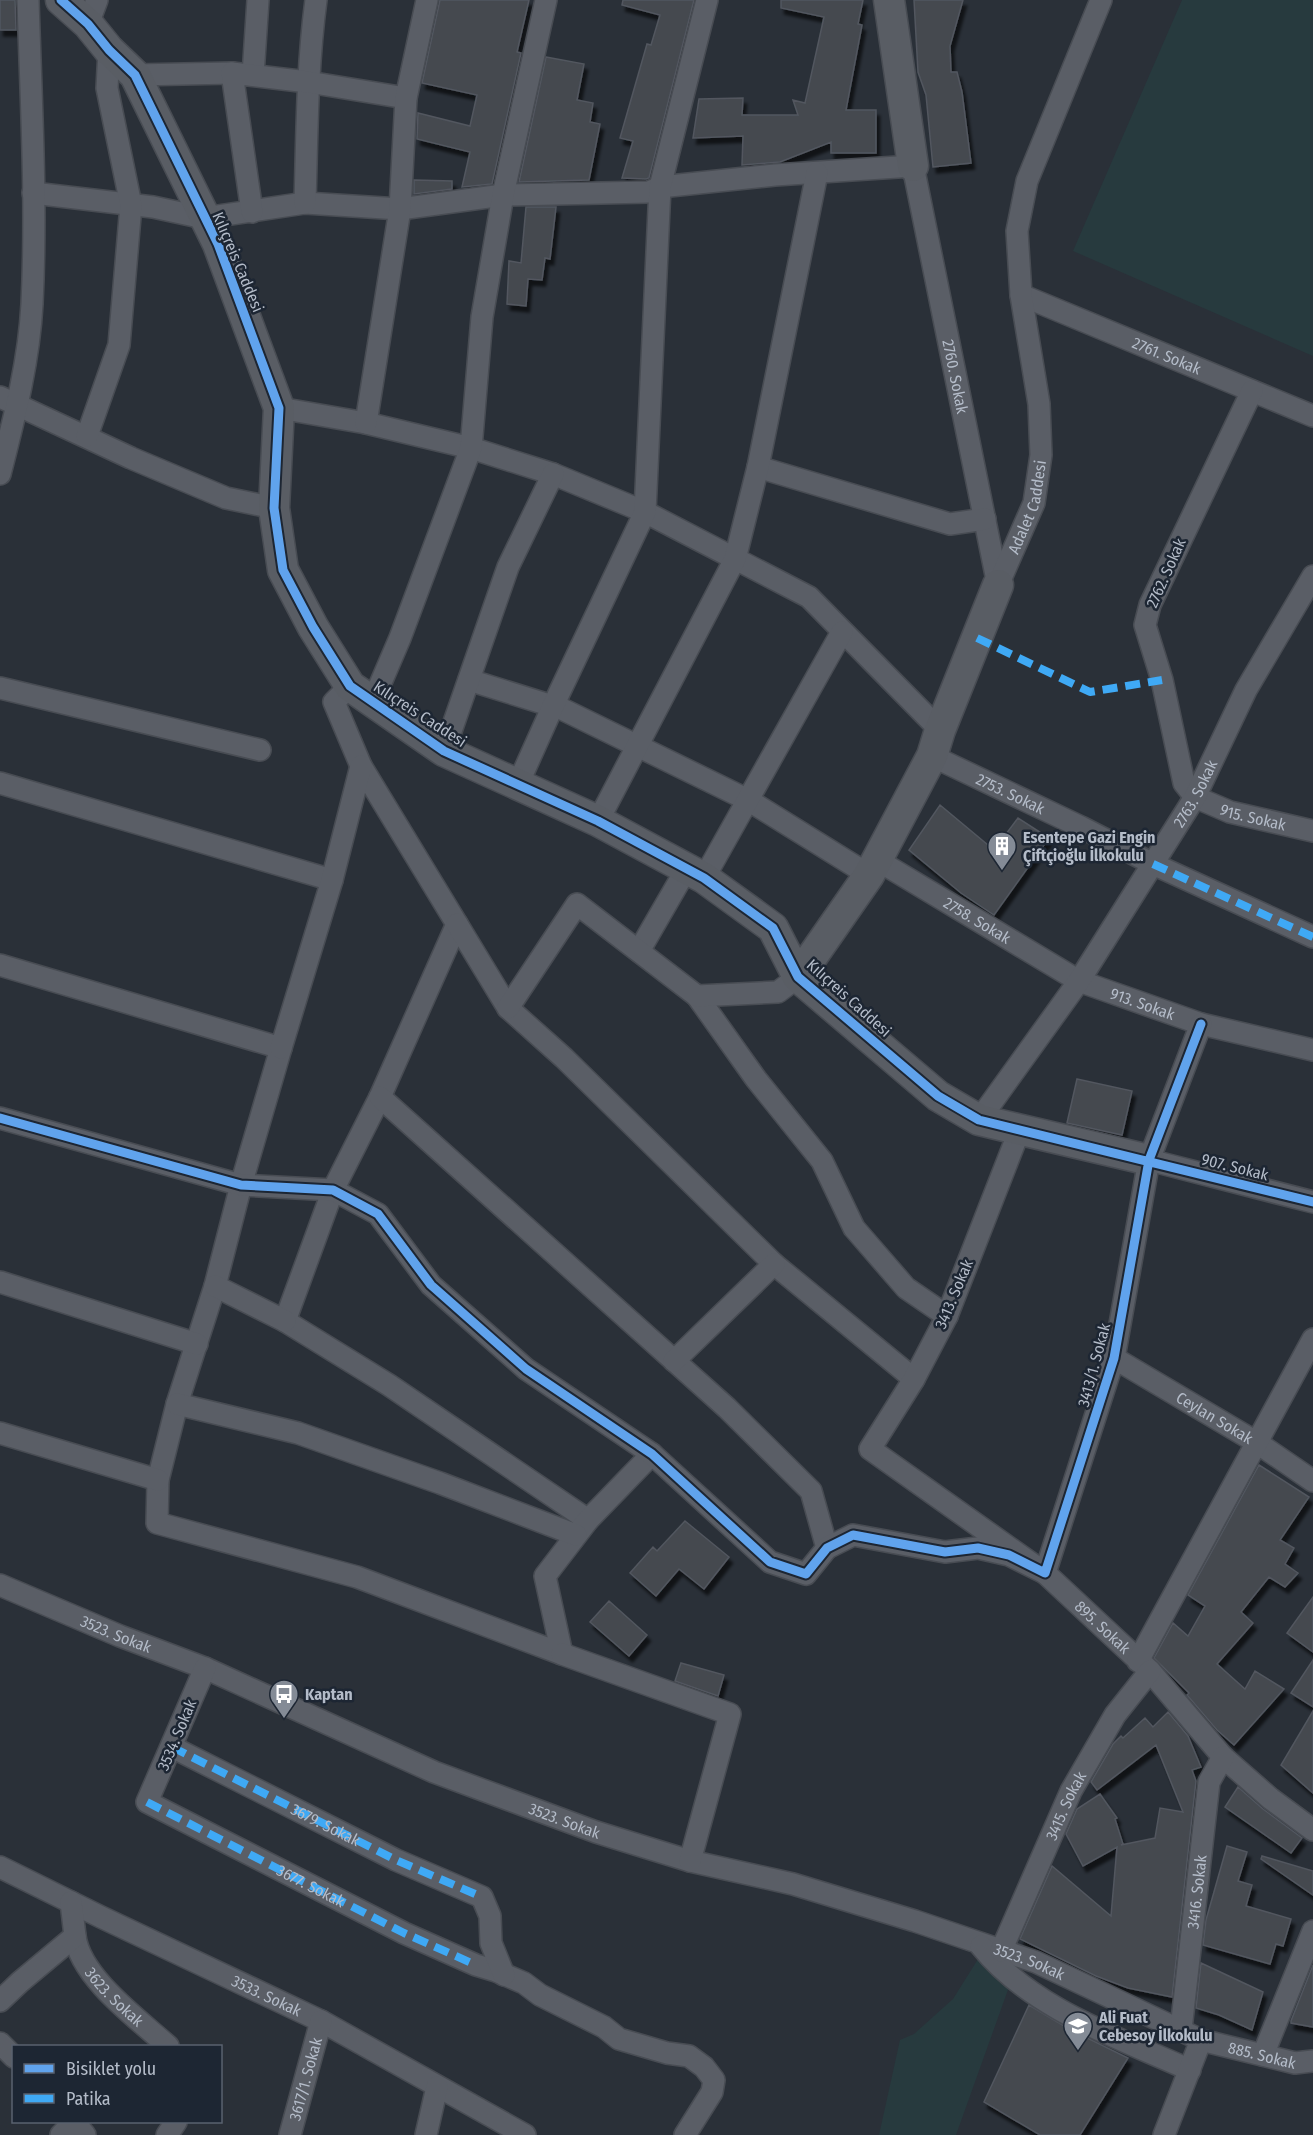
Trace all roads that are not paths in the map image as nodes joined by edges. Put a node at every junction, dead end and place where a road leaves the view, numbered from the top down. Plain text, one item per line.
1 (28, 0) edge
2 (61, 0) edge
3 (258, 0) edge
4 (316, 0) edge
5 (427, 0) edge
6 (546, 0) edge
7 (707, 0) edge
8 (889, 0) edge
9 (1101, 0) edge
10 (93, 12) edge
11 (109, 50) junction
12 (232, 73) junction
13 (135, 75) junction
14 (253, 75) junction
15 (308, 82) junction
16 (406, 98) junction
17 (913, 166) junction
18 (817, 173) junction
19 (660, 187) junction
20 (33, 193) junction
21 (504, 195) junction
22 (305, 203) junction
23 (131, 205) junction
24 (400, 209) junction
25 (252, 212) junction
26 (204, 218) junction
27 (1021, 295) junction
28 (1252, 391) junction
29 (9, 401) edge
30 (279, 408) junction
31 (1313, 416) edge
32 (366, 423) junction
33 (87, 436) junction
34 (471, 448) junction
35 (758, 466) junction
36 (0, 474) edge
37 (553, 474) junction
38 (274, 508) junction
39 (645, 512) junction
40 (985, 519) junction
41 (735, 559) junction
42 (1312, 580) edge
43 (998, 585) junction
44 (842, 632) junction
45 (469, 680) junction
46 (0, 688) edge
47 (362, 694) junction
48 (553, 706) junction
49 (936, 743) junction
50 (638, 746) junction
51 (260, 750) dead end
52 (444, 751) junction
53 (361, 766) junction
54 (0, 783) edge
55 (518, 784) junction
56 (1195, 797) junction
57 (748, 801) junction
58 (598, 821) junction
59 (1313, 831) edge
60 (1153, 864) junction
61 (873, 867) junction
62 (695, 873) junction
63 (332, 880) junction
64 (458, 924) junction
65 (1313, 937) edge
66 (639, 951) junction
67 (0, 965) edge
68 (798, 977) junction
69 (1079, 981) junction
70 (697, 996) junction
71 (508, 1008) junction
72 (1201, 1024) junction
73 (281, 1048) junction
74 (1313, 1050) edge
75 (380, 1097) junction
76 (0, 1118) edge
77 (979, 1120) junction
78 (1020, 1129) junction
79 (1149, 1160) junction
80 (241, 1185) junction
81 (333, 1190) junction
82 (1313, 1202) edge
83 (774, 1264) junction
84 (0, 1282) edge
85 (215, 1286) junction
86 (947, 1316) junction
87 (285, 1321) junction
88 (1313, 1339) edge
89 (196, 1344) junction
90 (1114, 1358) junction
91 (674, 1361) junction
92 (914, 1379) junction
93 (177, 1404) junction
94 (0, 1432) edge
95 (1256, 1442) junction
96 (870, 1449) joint
97 (652, 1454) junction
98 (158, 1480) junction
99 (1313, 1481) edge
100 (582, 1527) junction
101 (827, 1548) junction
102 (1045, 1573) junction
103 (0, 1585) edge
104 (562, 1654) junction
105 (1144, 1666) junction
106 (205, 1668) junction
107 (172, 1747) junction
108 (1223, 1757) junction
109 (147, 1802) joint
110 (1313, 1830) edge
111 (690, 1861) junction
112 (0, 1867) edge
113 (71, 1902) junction
114 (1313, 1931) edge
115 (75, 1936) junction
116 (979, 1943) junction
117 (1001, 1951) junction
118 (504, 1975) junction
119 (0, 2001) edge
120 (1145, 2012) joint
121 (321, 2021) junction
122 (1181, 2030) junction
123 (1201, 2040) junction
124 (0, 2043) edge
125 (167, 2045) edge
126 (12, 2055) edge
127 (1263, 2055) junction
128 (1313, 2061) edge
129 (1190, 2070) junction
130 (437, 2087) junction
131 (72, 2123) edge
132 (76, 2123) edge
133 (61, 2135) edge
134 (86, 2135) edge
135 (290, 2135) edge
136 (426, 2135) edge
137 (525, 2135) edge
138 (685, 2135) edge
139 (1164, 2135) edge

1 - 20 street
2 - 10 street, Kılıçreis Caddesi
3 - 14 street
4 - 15 street
5 - 16 street
6 - 21 street
7 - 19 street
8 - 17 street
9 - 27 street, Adalet Caddesi
10 - 11 street, Kılıçreis Caddesi
11 - 13 street, Kılıçreis Caddesi
11 - 23 street
12 - 13 street
12 - 14 street
12 - 25 street
13 - 26 street, Kılıçreis Caddesi
14 - 15 street
15 - 16 street
15 - 22 street
16 - 24 street
17 - 18 street
17 - 40 street, 2760. Sokak
18 - 19 street
18 - 35 street
19 - 21 street
19 - 39 street
20 - 23 street
20 - 29 street
21 - 24 street
21 - 34 street
22 - 24 street
22 - 25 street
23 - 26 street
23 - 33 street
24 - 32 street
25 - 26 street
26 - 30 street, Kılıçreis Caddesi
27 - 28 street, 2761. Sokak
27 - 43 street, Adalet Caddesi
28 - 31 street, 2761. Sokak
28 - 56 street, 2762. Sokak
29 - 33 street
29 - 36 street
30 - 32 street, 2753. Sokak
30 - 38 street, Kılıçreis Caddesi
32 - 34 street, 2753. Sokak
33 - 38 street
34 - 37 street, 2753. Sokak
34 - 47 street
35 - 40 street
35 - 41 street
37 - 39 street, 2753. Sokak
37 - 45 street
38 - 47 street, Kılıçreis Caddesi
39 - 41 street, 2753. Sokak
39 - 48 street
40 - 43 street, 2760. Sokak
41 - 44 street, 2753. Sokak
41 - 50 street
42 - 56 street, 2763. Sokak
43 - 49 street, Adalet Caddesi
44 - 49 street, 2753. Sokak
44 - 57 street
45 - 48 street, 2758. Sokak
45 - 52 street
46 - 51 street
47 - 52 street, Kılıçreis Caddesi
47 - 53 street
48 - 50 street, 2758. Sokak
48 - 55 street
49 - 60 street, 2753. Sokak
49 - 61 street, Adalet Caddesi
50 - 57 street, 2758. Sokak
50 - 58 street
52 - 55 street, Kılıçreis Caddesi
53 - 63 street
53 - 64 street
54 - 63 street
55 - 58 street, Kılıçreis Caddesi
56 - 59 street, 915. Sokak
56 - 60 street, 2763. Sokak
57 - 61 street, 2758. Sokak
57 - 62 street
58 - 62 street, Kılıçreis Caddesi
60 - 65 street, 2753. Sokak
60 - 69 street, 2763. Sokak
61 - 68 street, Adalet Caddesi
61 - 69 street, 2758. Sokak
62 - 66 street
62 - 68 street, Kılıçreis Caddesi
63 - 73 street
64 - 71 street
64 - 75 street
66 - 70 street
66 - 71 street
67 - 73 street
68 - 70 street
68 - 77 street, Kılıçreis Caddesi
69 - 72 street, 913. Sokak
69 - 77 street, 2763. Sokak
70 - 86 street
71 - 83 street
72 - 74 street, 913. Sokak
72 - 79 street, 3413/1. Sokak
73 - 80 street
75 - 81 street
75 - 91 street
76 - 80 street
77 - 78 street, Kılıçreis Caddesi
78 - 79 street, Kılıçreis Caddesi
78 - 86 street, 3413. Sokak
79 - 82 street, 907. Sokak
79 - 90 street, 3413/1. Sokak
80 - 81 street
80 - 85 street
81 - 87 street
81 - 97 street
83 - 91 street
83 - 92 street
84 - 89 street
85 - 87 street
85 - 89 street
86 - 92 street, 3413. Sokak
87 - 100 street
88 - 95 street, 3415. Sokak
89 - 93 street
90 - 95 street, Ceylan Sokak
90 - 102 street, 3413/1. Sokak
91 - 101 street
92 - 96 street, 3413. Sokak
93 - 98 street
93 - 100 street
94 - 98 street
95 - 99 street, Ceylan Sokak
95 - 105 street, 3415. Sokak
96 - 102 street, 895. Sokak
97 - 100 street
97 - 101 street
98 - 104 street
100 - 104 street
101 - 102 street
102 - 105 street, 895. Sokak
103 - 106 street, 3523. Sokak
104 - 111 street
105 - 108 street, 895. Sokak
105 - 117 street, 3415. Sokak
106 - 107 street, 3534. Sokak
106 - 111 street, 3523. Sokak
107 - 109 street, 3534. Sokak
107 - 118 street, 3679. Sokak
108 - 110 street, 895. Sokak
108 - 122 street, 3416. Sokak
109 - 118 street, 3677. Sokak
111 - 116 street, 3523. Sokak
112 - 113 street, 3533. Sokak
113 - 115 street
113 - 121 street, 3533. Sokak
114 - 127 street
115 - 119 street
115 - 125 street, 3623. Sokak
116 - 117 street, 3523. Sokak
116 - 129 street
117 - 120 street, 3523. Sokak
118 - 138 street, 3677. Sokak
120 - 122 street, 885. Sokak
121 - 130 street, 3533. Sokak
121 - 135 street, 3617/1. Sokak
122 - 123 street, 885. Sokak
123 - 127 street, 885. Sokak
123 - 129 street
124 - 126 street
127 - 128 street, 885. Sokak
129 - 139 street
130 - 136 street
130 - 137 street, 3533. Sokak
131 - 133 street
132 - 134 street

